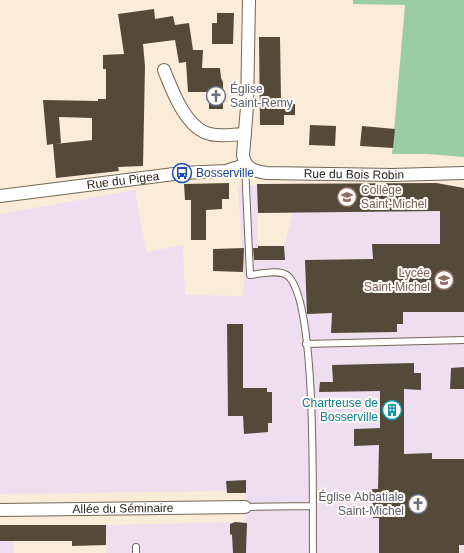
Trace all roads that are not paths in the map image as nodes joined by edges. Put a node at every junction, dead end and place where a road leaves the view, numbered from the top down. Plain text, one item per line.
1 (248, 0) edge
2 (164, 70) dead end
3 (245, 134) junction
4 (246, 164) junction
5 (464, 173) edge
6 (0, 196) edge
7 (464, 340) edge
8 (306, 344) junction
9 (312, 506) junction
10 (245, 507) joint
11 (0, 510) edge
12 (313, 553) edge

1 - 3 street
2 - 3 street
3 - 4 street
4 - 5 street, Rue du Bois Robin
4 - 6 street, Rue du Pigea
4 - 8 lane
7 - 8 lane
8 - 9 lane
9 - 10 lane
9 - 12 lane
10 - 11 street, Allée du Séminaire

